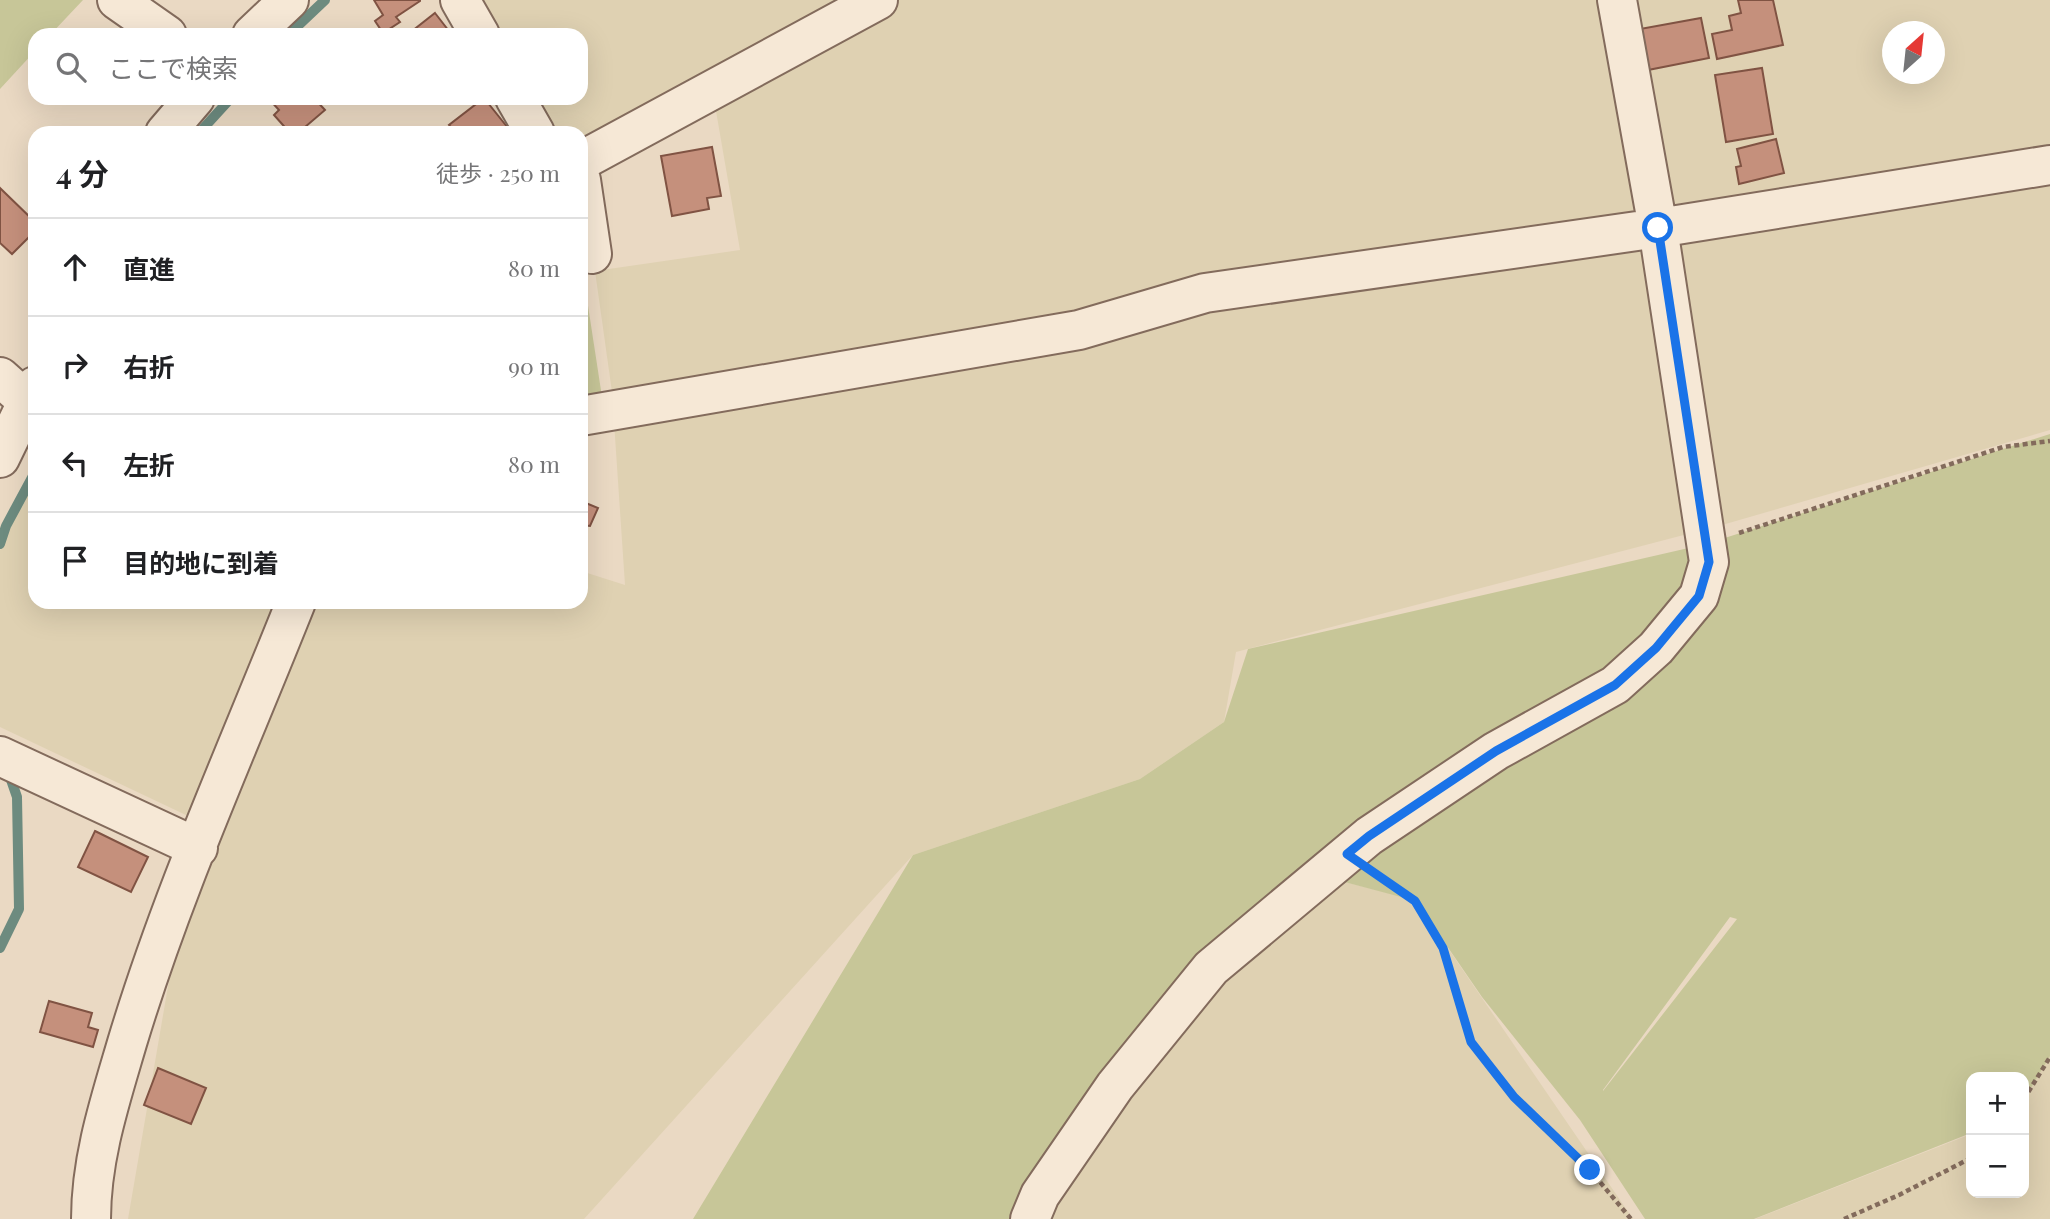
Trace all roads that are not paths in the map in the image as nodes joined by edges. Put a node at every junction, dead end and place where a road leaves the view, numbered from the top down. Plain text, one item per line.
1 (117, 0) edge
2 (289, 0) edge
3 (460, 0) edge
4 (878, 0) edge
5 (1617, 0) edge
6 (157, 28) edge
7 (259, 28) edge
8 (476, 28) edge
9 (189, 105) edge
10 (519, 105) edge
11 (171, 126) edge
12 (531, 126) edge
13 (588, 157) edge
14 (2050, 165) edge
15 (588, 227) edge
16 (1658, 228) junction
17 (592, 254) dead end
18 (21, 388) edge
19 (588, 415) edge
20 (0, 458) edge
21 (293, 609) edge
22 (0, 756) edge
23 (198, 848) junction
24 (91, 1219) edge
25 (1030, 1219) edge

1 - 6 street
2 - 7 street
3 - 8 street
4 - 13 street
5 - 16 street
9 - 11 street
10 - 12 street
14 - 16 street
15 - 17 street
16 - 19 street
16 - 25 street
18 - 20 street
21 - 23 street
22 - 23 street
23 - 24 street

